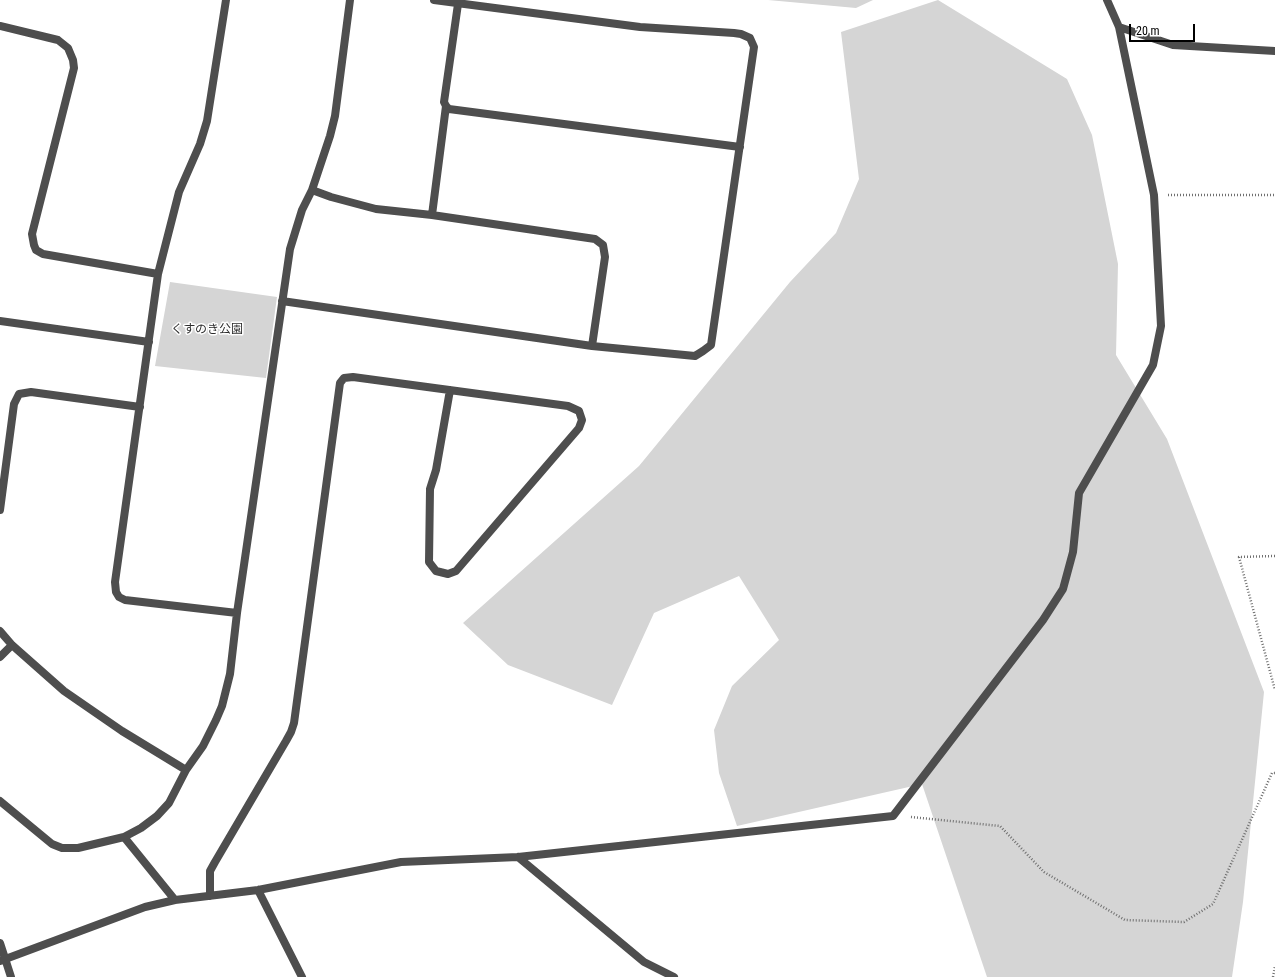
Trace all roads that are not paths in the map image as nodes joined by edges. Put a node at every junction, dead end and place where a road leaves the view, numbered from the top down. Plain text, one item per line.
1 (226, 0) edge
2 (350, 0) edge
3 (434, 0) edge
4 (1107, 0) edge
5 (458, 4) junction
6 (0, 26) edge
7 (1119, 26) junction
8 (1275, 51) edge
9 (446, 106) junction
10 (740, 147) junction
11 (312, 190) junction
12 (432, 215) junction
13 (158, 274) junction
14 (282, 301) junction
15 (0, 321) edge
16 (149, 342) junction
17 (592, 346) junction
18 (450, 390) junction
19 (140, 407) junction
20 (0, 510) edge
21 (237, 614) junction
22 (0, 631) edge
23 (12, 645) junction
24 (0, 657) edge
25 (186, 770) junction
26 (0, 801) edge
27 (124, 838) junction
28 (518, 857) junction
29 (258, 890) junction
30 (210, 896) junction
31 (175, 900) junction
32 (0, 943) edge
33 (3, 960) edge
34 (11, 977) edge
35 (302, 977) edge
36 (674, 977) edge

1 - 13 street
2 - 11 street
3 - 5 street
4 - 7 street
5 - 9 street
5 - 10 street
6 - 13 street
7 - 8 street
7 - 28 street
9 - 10 street
9 - 12 street
10 - 17 street
11 - 12 street
11 - 14 street
12 - 17 street
13 - 16 street
14 - 17 street
14 - 21 street
15 - 16 street
16 - 19 street
18 - 18 street
18 - 30 street
19 - 20 street
19 - 21 street
21 - 25 street
22 - 23 street
23 - 24 street
23 - 25 street
25 - 27 street
26 - 27 street
27 - 31 street
28 - 29 street
28 - 36 street
29 - 30 street
29 - 35 street
30 - 31 street
31 - 33 street
32 - 33 street
33 - 34 street

